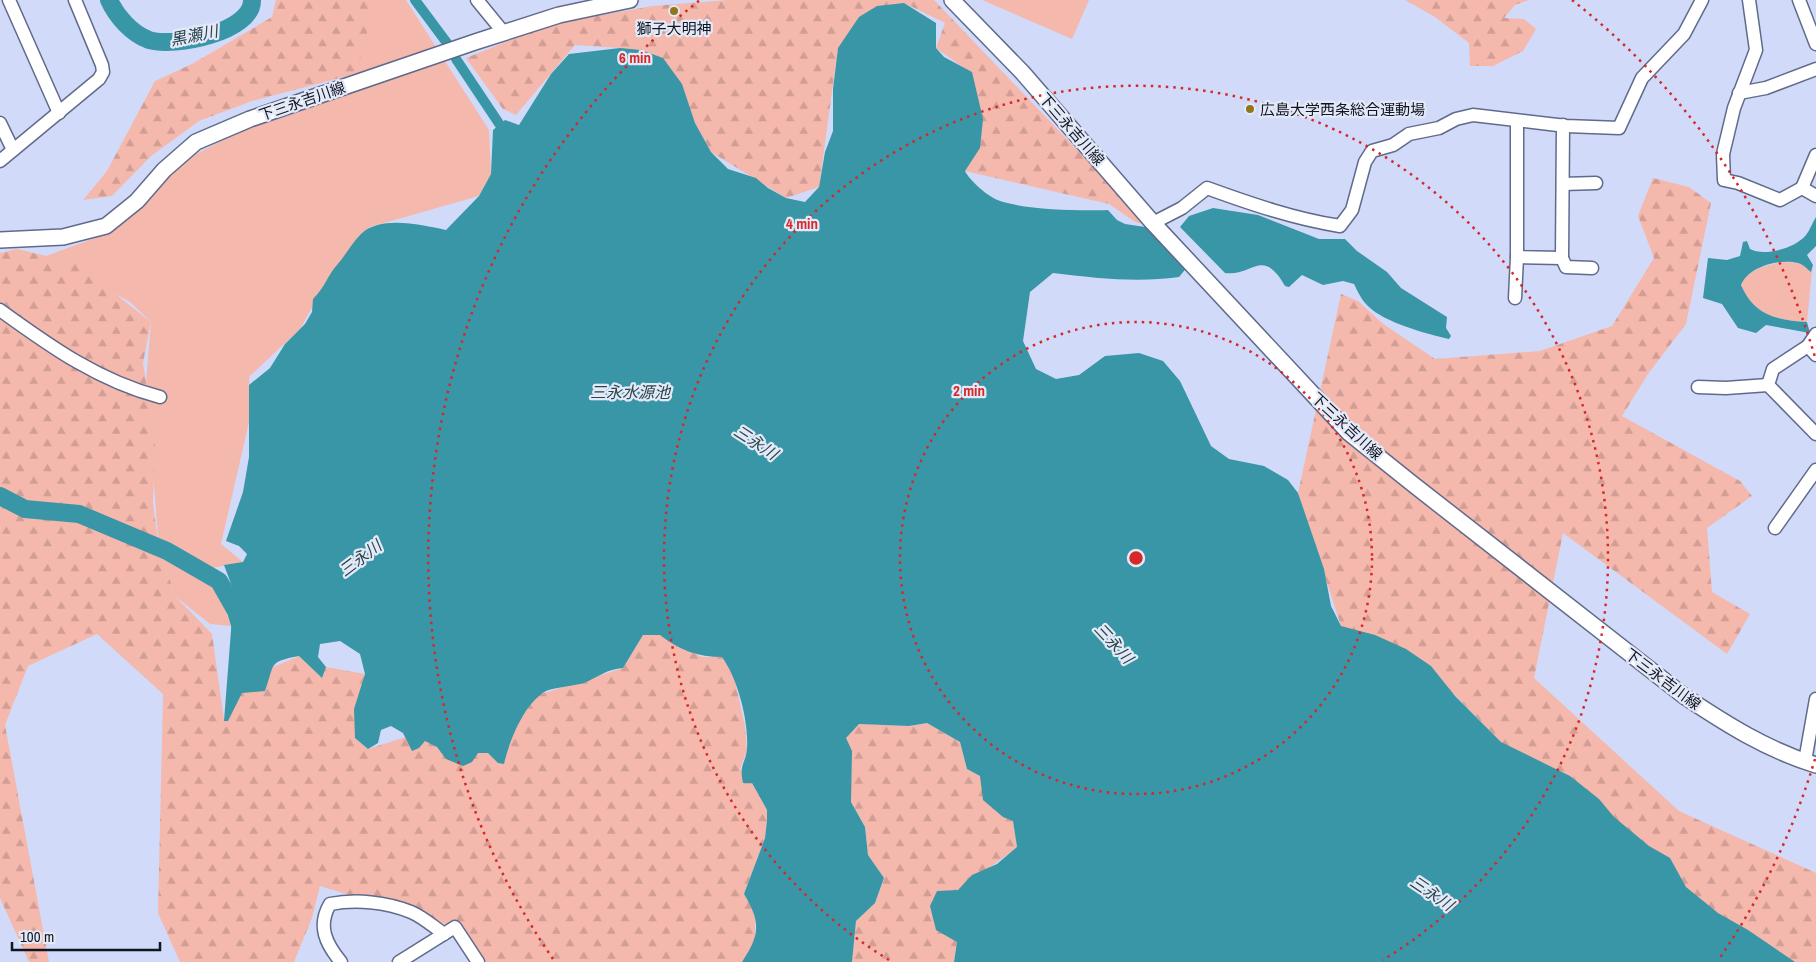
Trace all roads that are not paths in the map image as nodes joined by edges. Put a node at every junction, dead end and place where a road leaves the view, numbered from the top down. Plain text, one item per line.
1 (9, 0) edge
2 (75, 0) edge
3 (477, 0) edge
4 (630, 0) edge
5 (952, 0) edge
6 (1702, 0) edge
7 (1749, 0) edge
8 (1799, 0) edge
9 (504, 33) junction
10 (1816, 44) edge
11 (1816, 69) edge
12 (1739, 93) junction
13 (59, 112) junction
14 (1517, 120) junction
15 (0, 122) edge
16 (1563, 125) junction
17 (13, 150) junction
18 (1816, 155) edge
19 (0, 161) edge
20 (1596, 182) dead end
21 (1562, 184) junction
22 (1802, 188) junction
23 (1816, 196) edge
24 (1153, 223) junction
25 (0, 240) edge
26 (1516, 257) junction
27 (1562, 258) junction
28 (1592, 268) dead end
29 (1515, 298) dead end
30 (0, 310) edge
31 (1816, 334) edge
32 (1812, 350) edge
33 (1768, 385) junction
34 (1698, 387) dead end
35 (160, 397) dead end
36 (1816, 434) edge
37 (1816, 470) edge
38 (1775, 528) dead end
39 (1816, 700) edge
40 (1810, 763) edge
41 (444, 934) junction
42 (341, 962) edge
43 (399, 962) edge
44 (478, 962) edge

1 - 13 street
2 - 13 street
3 - 9 street
4 - 9 main road, 下三永吉川線
5 - 24 main road, 下三永吉川線
6 - 16 street
7 - 12 street
8 - 10 street
9 - 25 main road, 下三永吉川線
11 - 12 street
12 - 22 street
13 - 17 street
14 - 16 street
14 - 24 street
14 - 26 street
15 - 17 street
16 - 21 street
17 - 19 street
18 - 22 street
20 - 21 street
21 - 27 street
22 - 23 street
24 - 40 main road, 下三永吉川線
26 - 27 street
26 - 29 street
27 - 28 street
30 - 35 street
31 - 32 street
32 - 33 street
33 - 34 street
33 - 36 street
37 - 38 street
39 - 40 street
41 - 42 street
41 - 43 street
41 - 44 street

